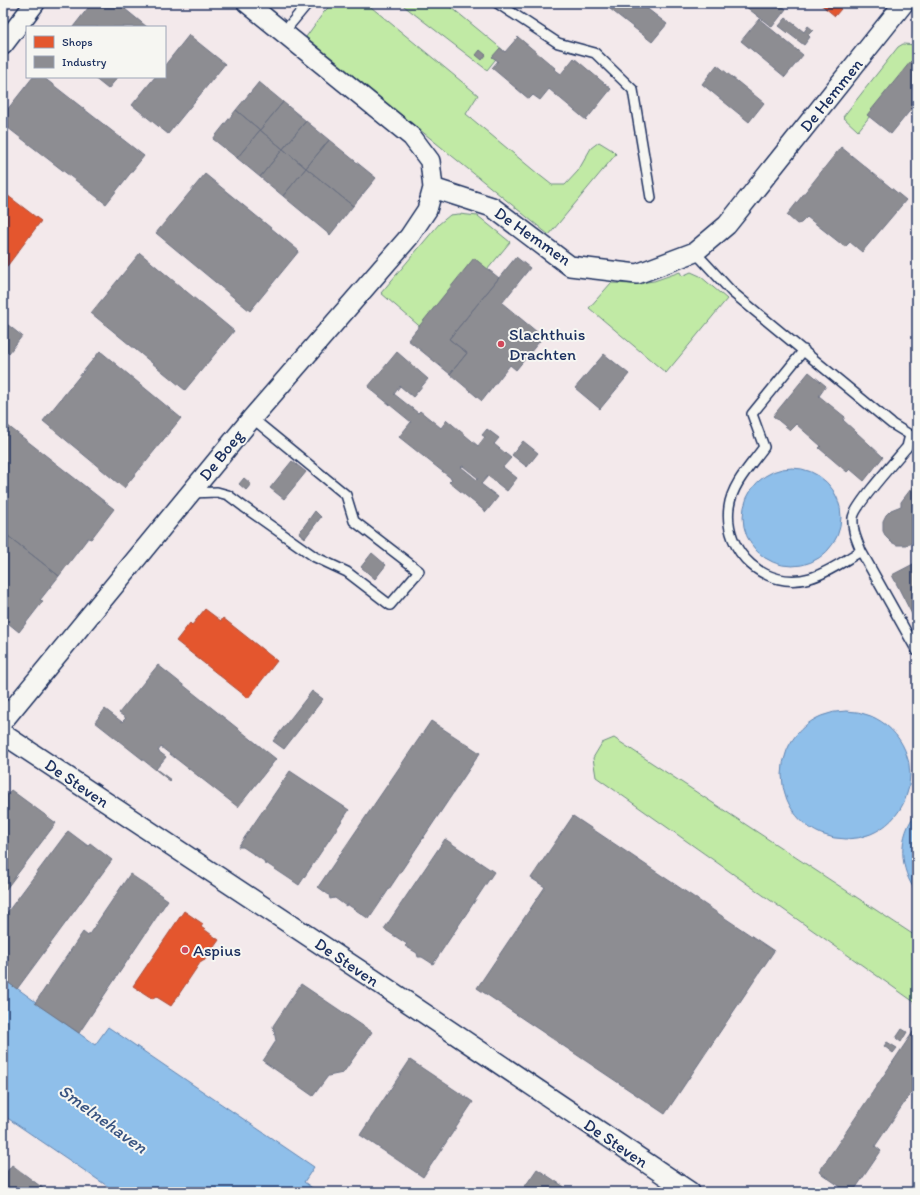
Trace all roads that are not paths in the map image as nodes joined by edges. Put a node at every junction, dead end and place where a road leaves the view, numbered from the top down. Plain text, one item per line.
1 (35, 3) edge
2 (248, 3) edge
3 (308, 3) edge
4 (497, 3) edge
5 (904, 3) edge
6 (917, 13) edge
7 (283, 32) junction
8 (3, 45) edge
9 (433, 188) junction
10 (651, 198) dead end
11 (695, 252) junction
12 (804, 350) junction
13 (252, 418) junction
14 (913, 436) edge
15 (190, 493) junction
16 (861, 551) junction
17 (917, 650) edge
18 (3, 721) edge
19 (3, 734) edge
20 (690, 1192) edge

1 - 8 street
2 - 7 street
3 - 7 lane
4 - 10 lane
5 - 6 street
5 - 11 street, De Hemmen
7 - 9 street
9 - 11 street, De Hemmen
9 - 13 street, De Boeg
11 - 12 lane
12 - 14 lane
12 - 16 lane
13 - 15 street, De Boeg
13 - 15 lane
14 - 16 lane
15 - 18 street, De Boeg
16 - 17 lane
19 - 20 street, De Steven

